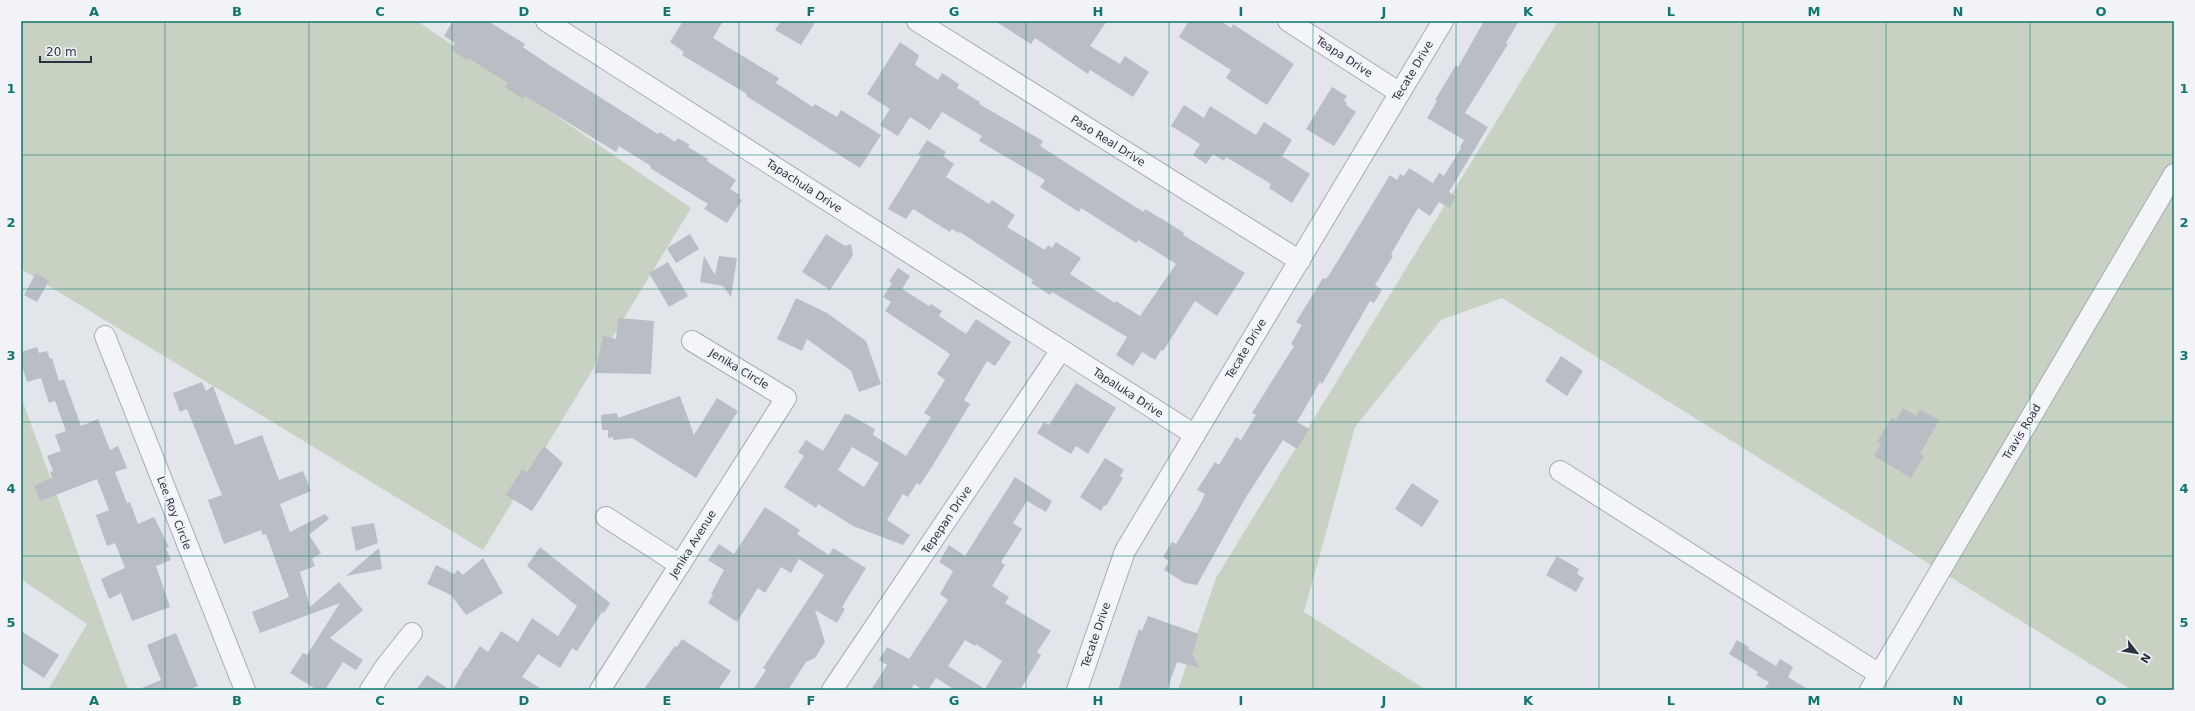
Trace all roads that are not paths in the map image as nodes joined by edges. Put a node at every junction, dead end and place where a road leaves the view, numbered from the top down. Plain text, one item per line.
1 (546, 21) edge
2 (917, 21) edge
3 (1288, 21) edge
4 (1443, 21) edge
5 (1400, 93) junction
6 (2174, 174) edge
7 (1300, 261) junction
8 (105, 336) dead end
9 (692, 341) dead end
10 (1061, 350) junction
11 (786, 398) joint
12 (1194, 435) junction
13 (1560, 471) dead end
14 (606, 517) dead end
15 (680, 565) junction
16 (412, 633) dead end
17 (1874, 682) edge
18 (245, 690) edge
19 (370, 690) edge
20 (600, 690) edge
21 (832, 690) edge
22 (1077, 690) edge

1 - 10 street, Tapachula Drive
2 - 7 street, Paso Real Drive
3 - 5 street, Teapa Drive
4 - 5 street, Tecate Drive
5 - 7 street, Tecate Drive
6 - 17 street, Travis Road
7 - 12 street, Tecate Drive
8 - 18 street, Lee Roy Circle
9 - 11 street, Jenika Circle
10 - 12 street, Tapaluka Drive
10 - 21 street, Tepepan Drive
11 - 15 street, Jenika Avenue
12 - 22 street, Tecate Drive
13 - 17 street
14 - 15 street
15 - 20 street, Jenika Avenue
16 - 19 street

